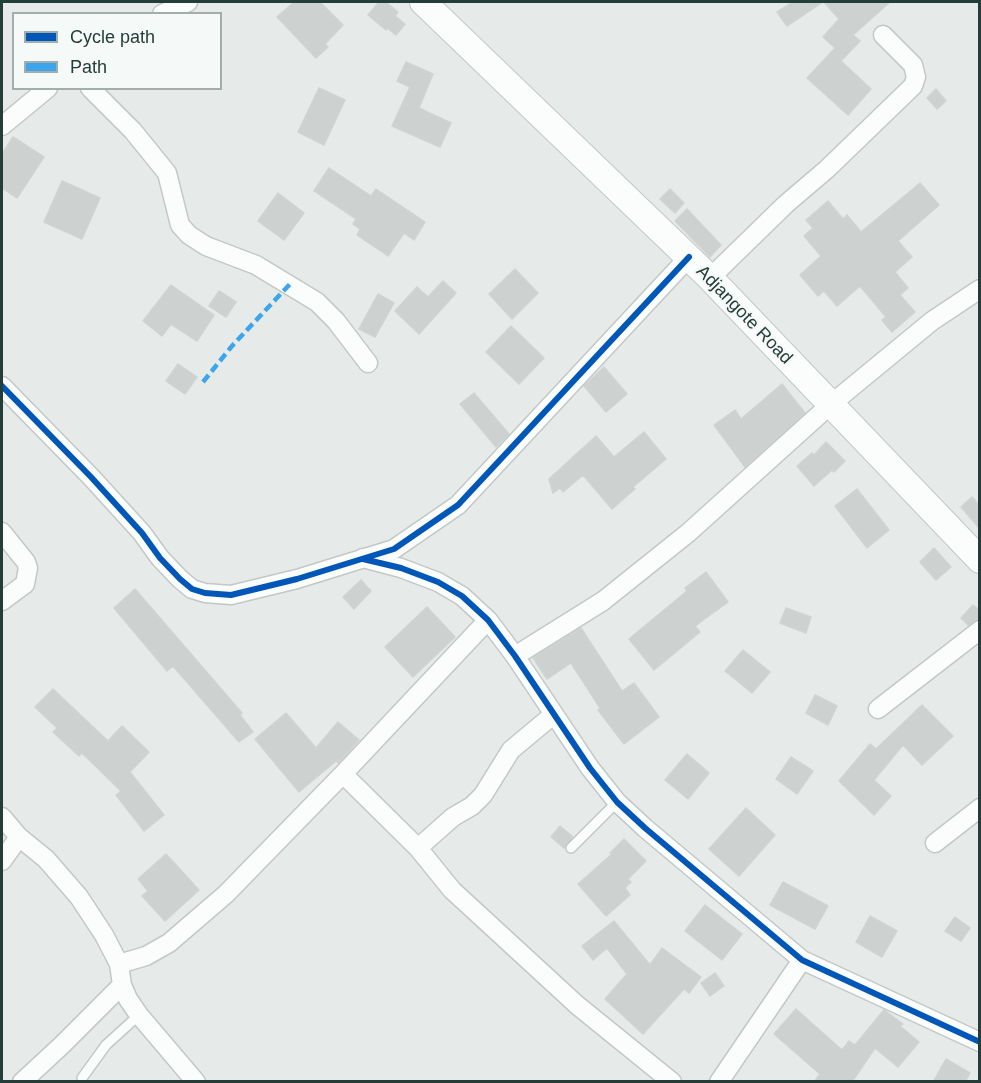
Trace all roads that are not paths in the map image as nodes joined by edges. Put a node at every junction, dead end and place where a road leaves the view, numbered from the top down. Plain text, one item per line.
1 (188, 2) edge
2 (423, 2) edge
3 (166, 12) edge
4 (883, 35) dead end
5 (46, 90) edge
6 (92, 90) edge
7 (2, 126) edge
8 (689, 257) junction
9 (710, 278) junction
10 (980, 289) edge
11 (368, 363) dead end
12 (2, 386) edge
13 (830, 405) junction
14 (2, 532) edge
15 (363, 558) junction
16 (980, 560) edge
17 (2, 600) edge
18 (488, 620) junction
19 (980, 630) edge
20 (515, 656) junction
21 (878, 709) dead end
22 (554, 715) junction
23 (343, 774) junction
24 (617, 802) junction
25 (980, 808) edge
26 (2, 817) edge
27 (19, 837) junction
28 (935, 843) dead end
29 (418, 848) junction
30 (571, 848) dead end
31 (2, 861) edge
32 (802, 960) junction
33 (119, 964) junction
34 (122, 985) junction
35 (139, 1015) junction
36 (980, 1042) edge
37 (82, 1078) dead end
38 (22, 1082) edge
39 (196, 1082) edge
40 (672, 1082) edge
41 (719, 1082) edge

1 - 3 street
2 - 8 street, Adjangote Road
4 - 9 street
5 - 7 street
6 - 11 street
8 - 9 street, Adjangote Road
8 - 15 street
9 - 13 street, Adjangote Road
10 - 13 street
12 - 15 street
13 - 16 street, Adjangote Road
13 - 20 street
14 - 17 street
15 - 18 street
18 - 20 street
18 - 23 street
19 - 21 street
20 - 22 street
22 - 24 street
22 - 29 street
23 - 29 street
23 - 33 street
24 - 30 lane
24 - 32 street
25 - 28 street
26 - 27 street
27 - 31 street
27 - 33 street
29 - 40 street
32 - 36 street
32 - 41 street
33 - 34 street
34 - 35 street
34 - 38 street
35 - 37 lane
35 - 39 street

